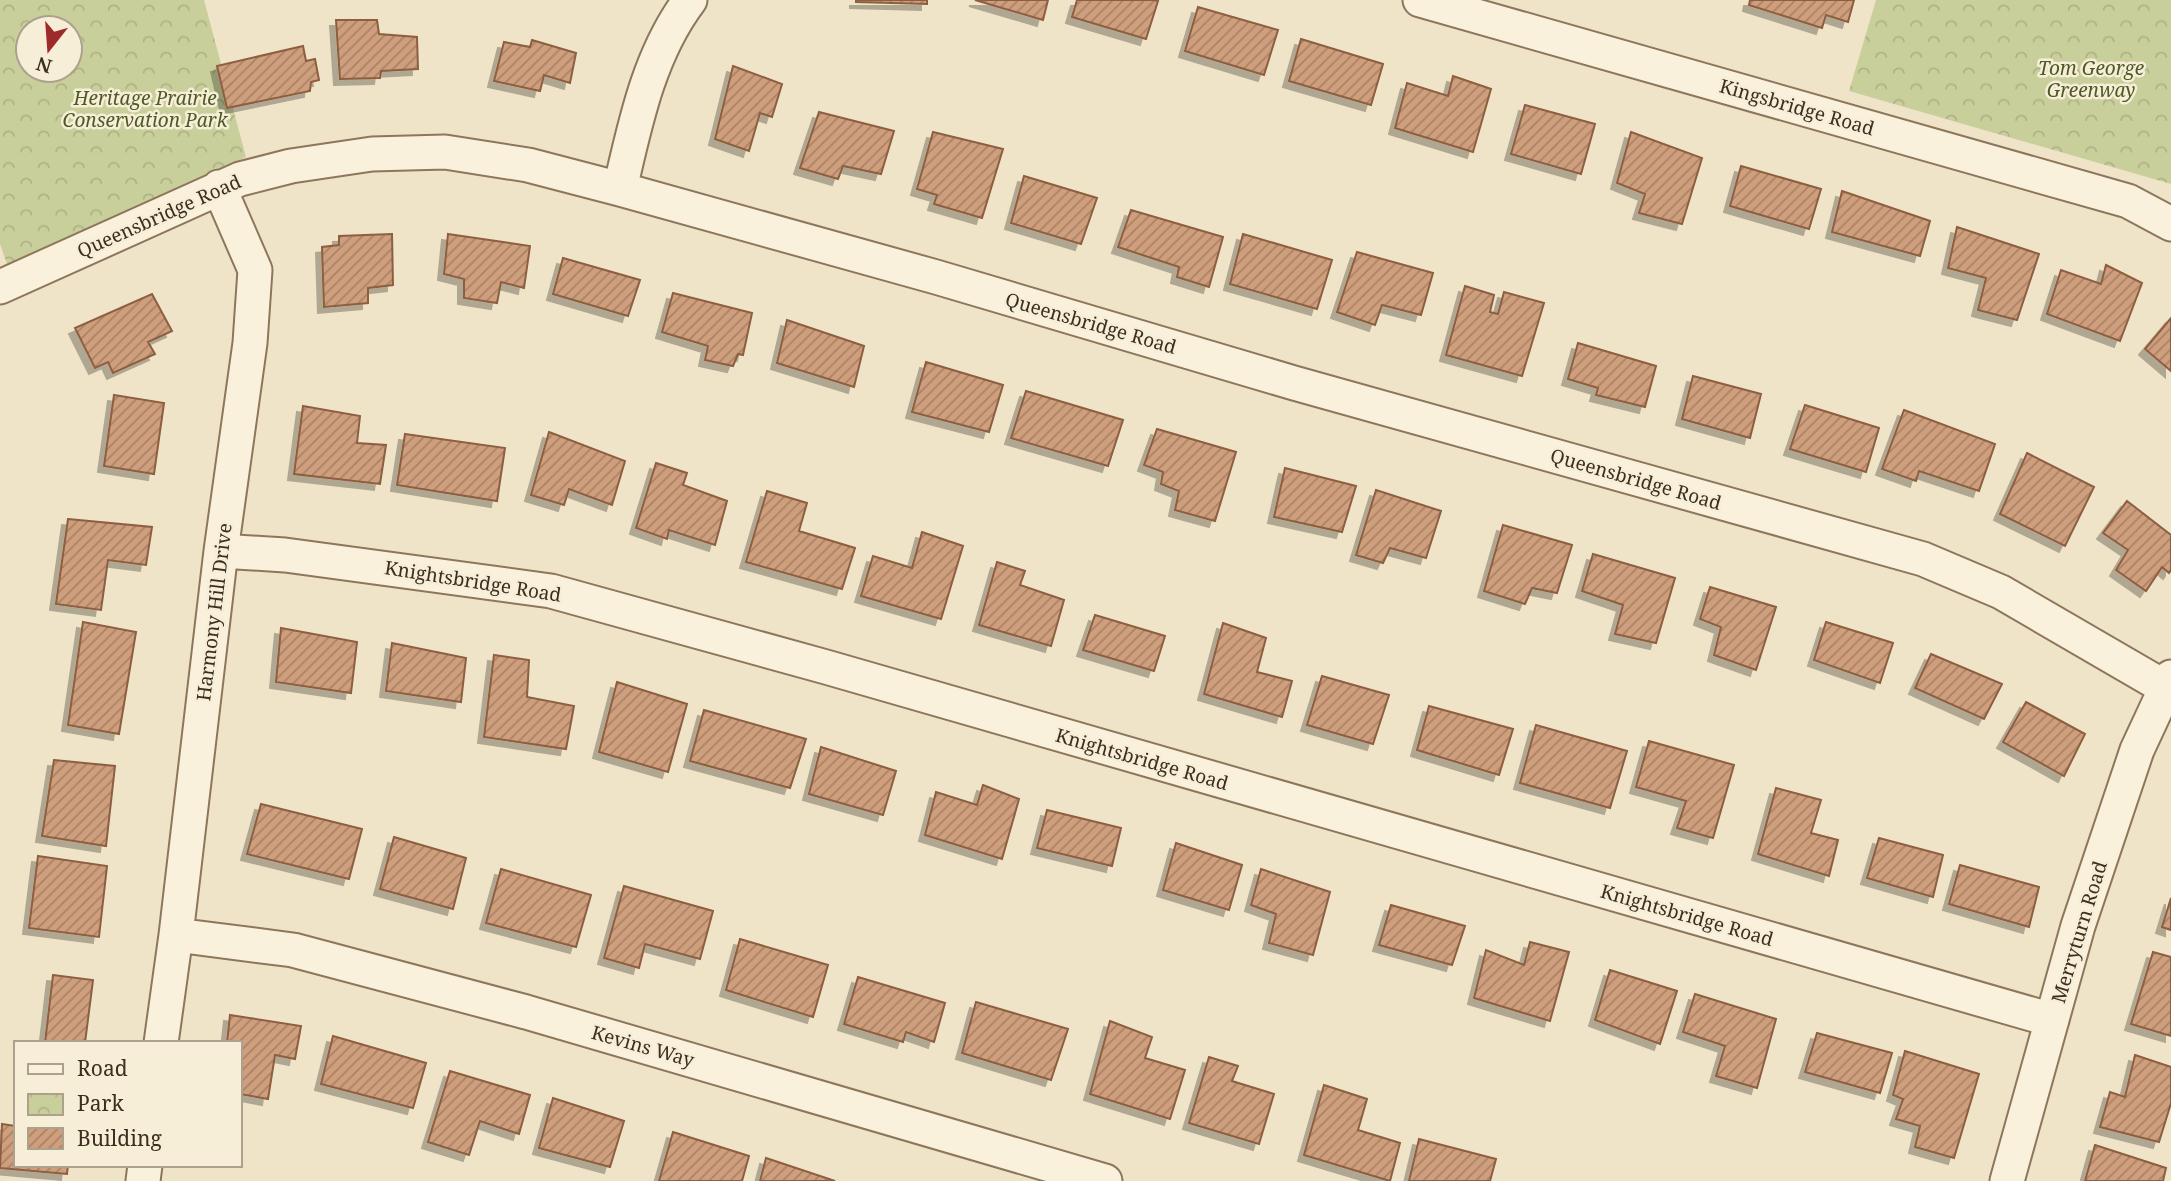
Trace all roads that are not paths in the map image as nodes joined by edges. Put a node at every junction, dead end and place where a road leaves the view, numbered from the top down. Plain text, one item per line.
1 (690, 0) edge
2 (1420, 0) edge
3 (219, 187) junction
4 (620, 189) junction
5 (2171, 224) edge
6 (0, 287) edge
7 (221, 551) junction
8 (2169, 683) edge
9 (176, 935) junction
10 (2052, 1020) junction
11 (161, 1041) edge
12 (1105, 1181) edge
13 (2007, 1181) edge

1 - 4 street
2 - 5 street, Kingsbridge Road
3 - 4 street, Queensbridge Road
3 - 6 street, Queensbridge Road
3 - 7 street, Harmony Hill Drive
4 - 8 street, Queensbridge Road
7 - 9 street, Harmony Hill Drive
7 - 10 street, Knightsbridge Road
8 - 10 street, Merryturn Road
9 - 11 street, Harmony Hill Drive
9 - 12 street, Kevins Way
10 - 13 street, Merryturn Road

